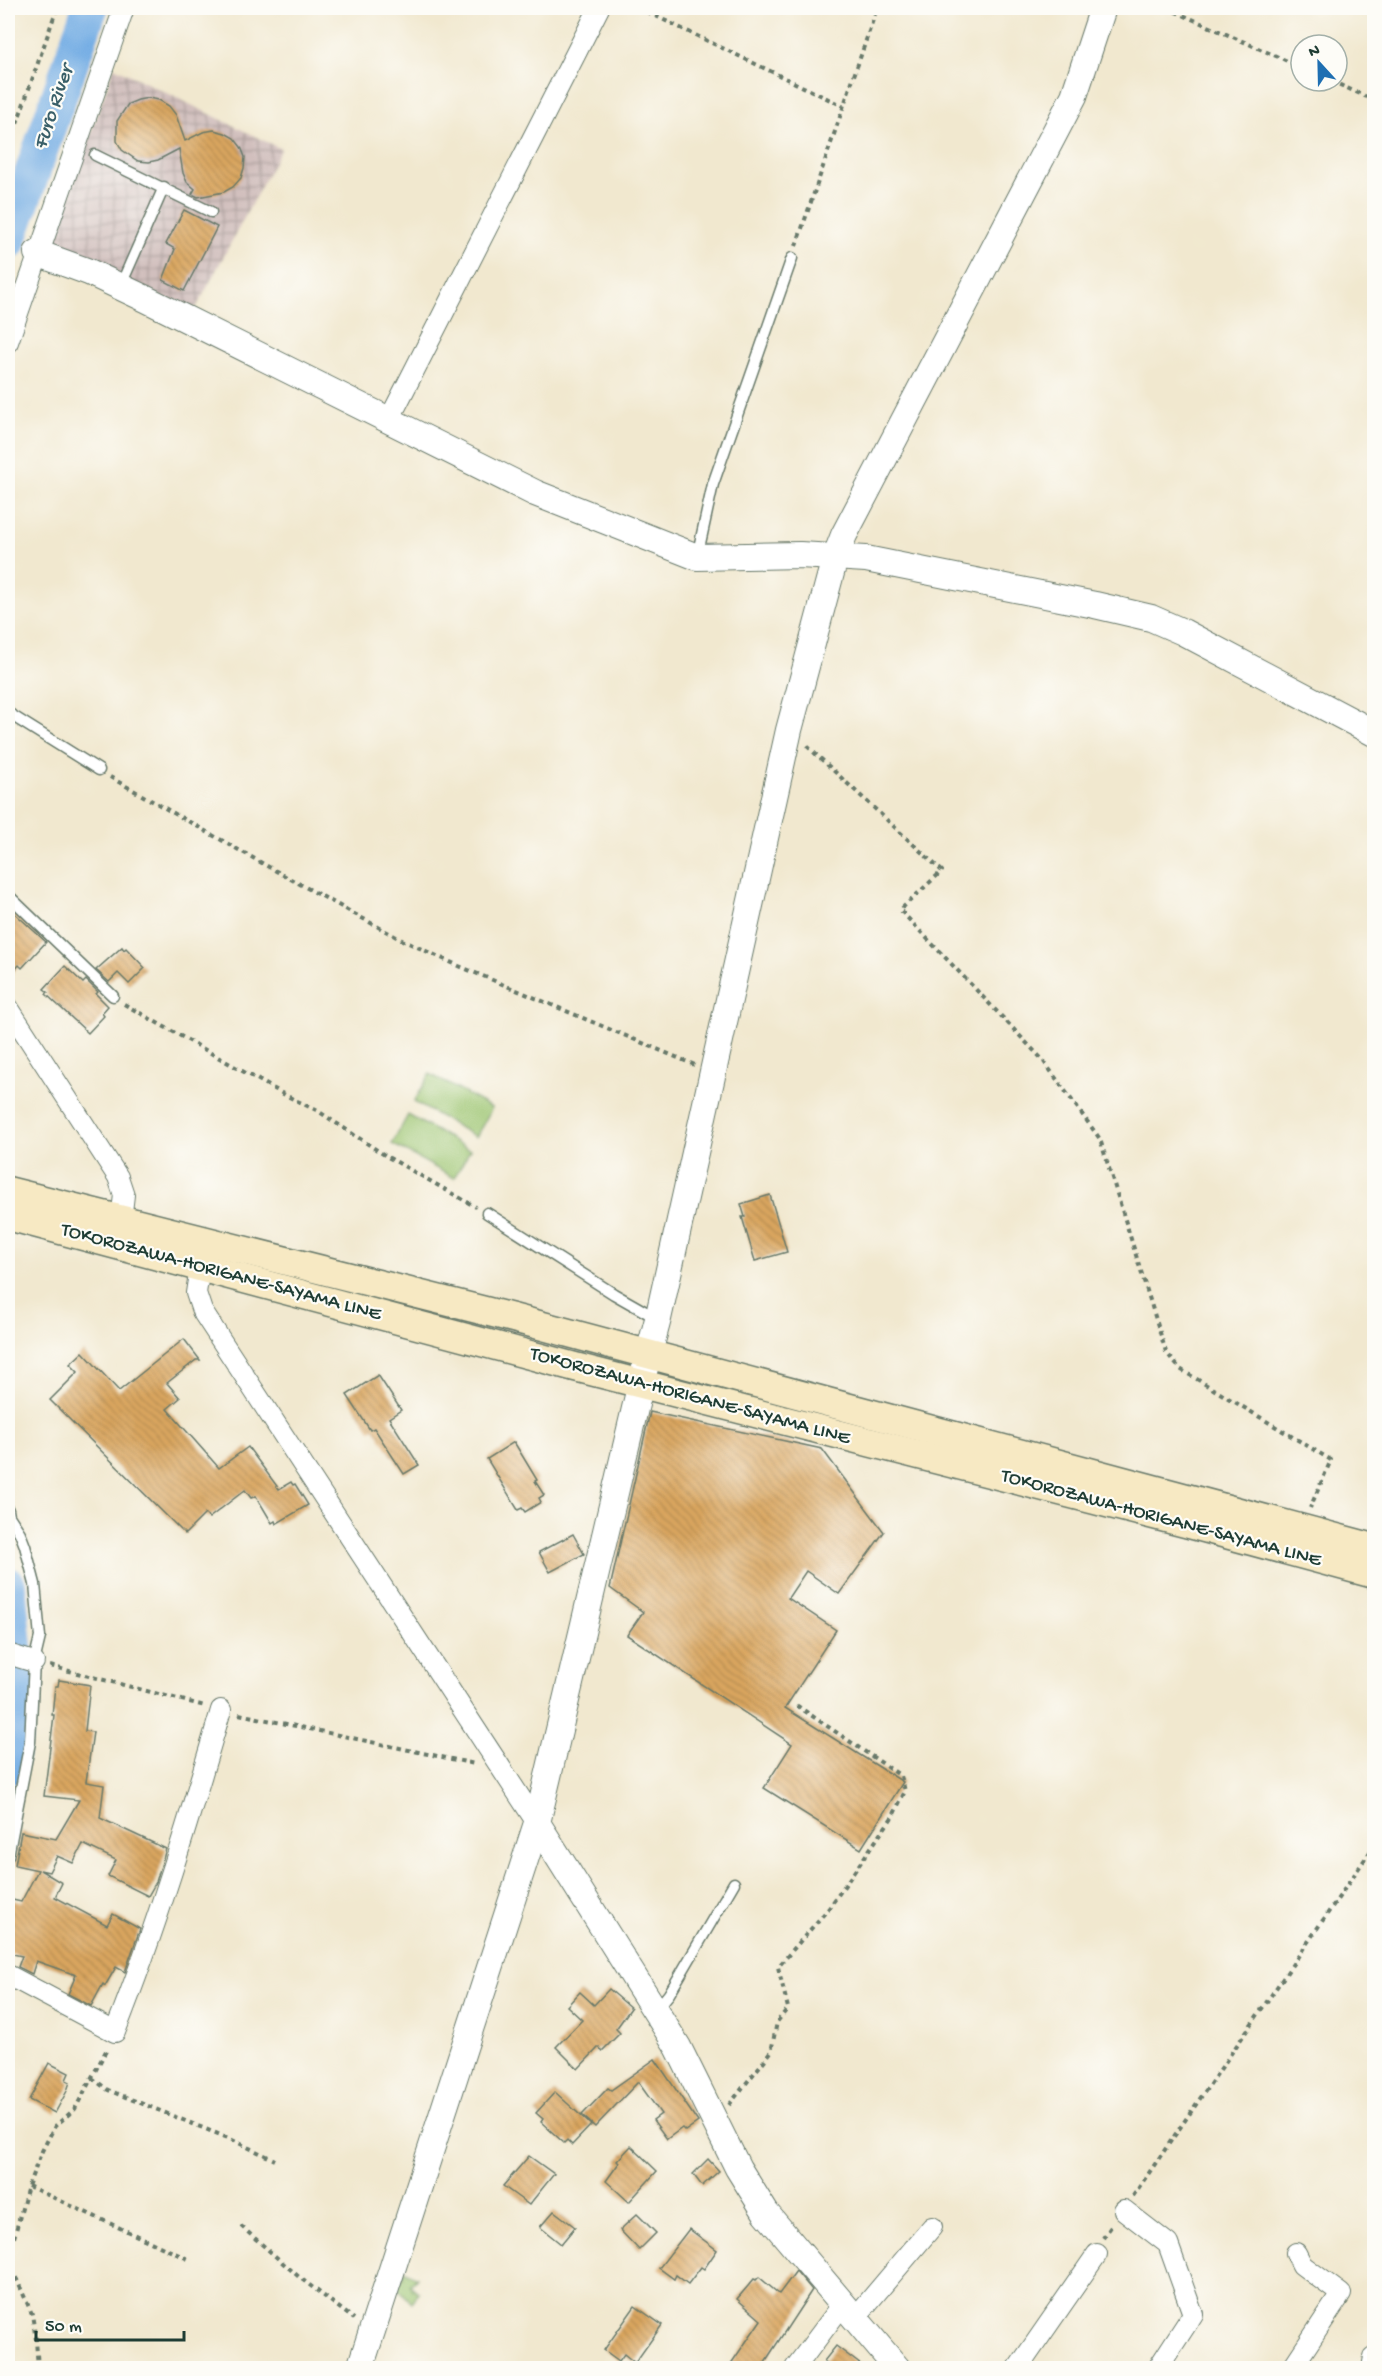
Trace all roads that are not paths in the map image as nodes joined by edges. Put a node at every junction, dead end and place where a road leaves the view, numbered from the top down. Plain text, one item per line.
1 (124, 8) edge
2 (599, 8) edge
3 (1103, 8) edge
4 (95, 155) dead end
5 (164, 187) junction
6 (211, 212) dead end
7 (37, 253) junction
8 (792, 258) road end
9 (120, 287) junction
10 (8, 342) edge
11 (389, 420) junction
12 (697, 557) junction
13 (835, 558) junction
14 (8, 713) edge
15 (1374, 733) edge
16 (99, 770) road end
17 (8, 895) edge
18 (113, 996) road end
19 (8, 1007) edge
20 (8, 1191) edge
21 (487, 1213) road end
22 (8, 1216) edge
23 (121, 1220) junction
24 (200, 1267) junction
25 (658, 1319) junction
26 (649, 1354) junction
27 (641, 1383) junction
28 (8, 1510) edge
29 (1374, 1548) edge
30 (1374, 1574) edge
31 (8, 1654) edge
32 (34, 1662) junction
33 (221, 1710) road end
34 (537, 1823) junction
35 (8, 1856) edge
36 (734, 1883) dead end
37 (8, 1975) edge
38 (656, 2010) junction
39 (1124, 2210) road end
40 (932, 2227) dead end
41 (1296, 2253) dead end
42 (1097, 2254) road end
43 (849, 2311) junction
44 (360, 2368) edge
45 (795, 2368) edge
46 (897, 2368) edge
47 (1018, 2368) edge
48 (1158, 2368) edge
49 (1292, 2368) edge

1 - 7 street
2 - 11 street
3 - 13 street
4 - 5 lane
5 - 6 lane
5 - 9 lane
7 - 9 street
7 - 10 street
8 - 12 lane
9 - 11 street
11 - 12 street
12 - 13 street
13 - 15 street
13 - 25 street
14 - 16 lane
17 - 18 lane
19 - 23 street
20 - 23 main road, TOKOROZAWA-HORIGANE-SAYAMA LINE
21 - 25 lane
22 - 24 main road, TOKOROZAWA-HORIGANE-SAYAMA LINE
23 - 26 main road, TOKOROZAWA-HORIGANE-SAYAMA LINE
24 - 27 main road, TOKOROZAWA-HORIGANE-SAYAMA LINE
24 - 34 street
25 - 26 street
26 - 27 street
26 - 29 main road, TOKOROZAWA-HORIGANE-SAYAMA LINE
27 - 30 main road, TOKOROZAWA-HORIGANE-SAYAMA LINE
27 - 34 street
28 - 32 lane
31 - 32 street
32 - 35 lane
33 - 37 street
34 - 38 street
34 - 44 street
36 - 38 lane
38 - 43 street
39 - 48 street
40 - 43 street
41 - 49 street
42 - 47 street
43 - 45 street
43 - 46 street

